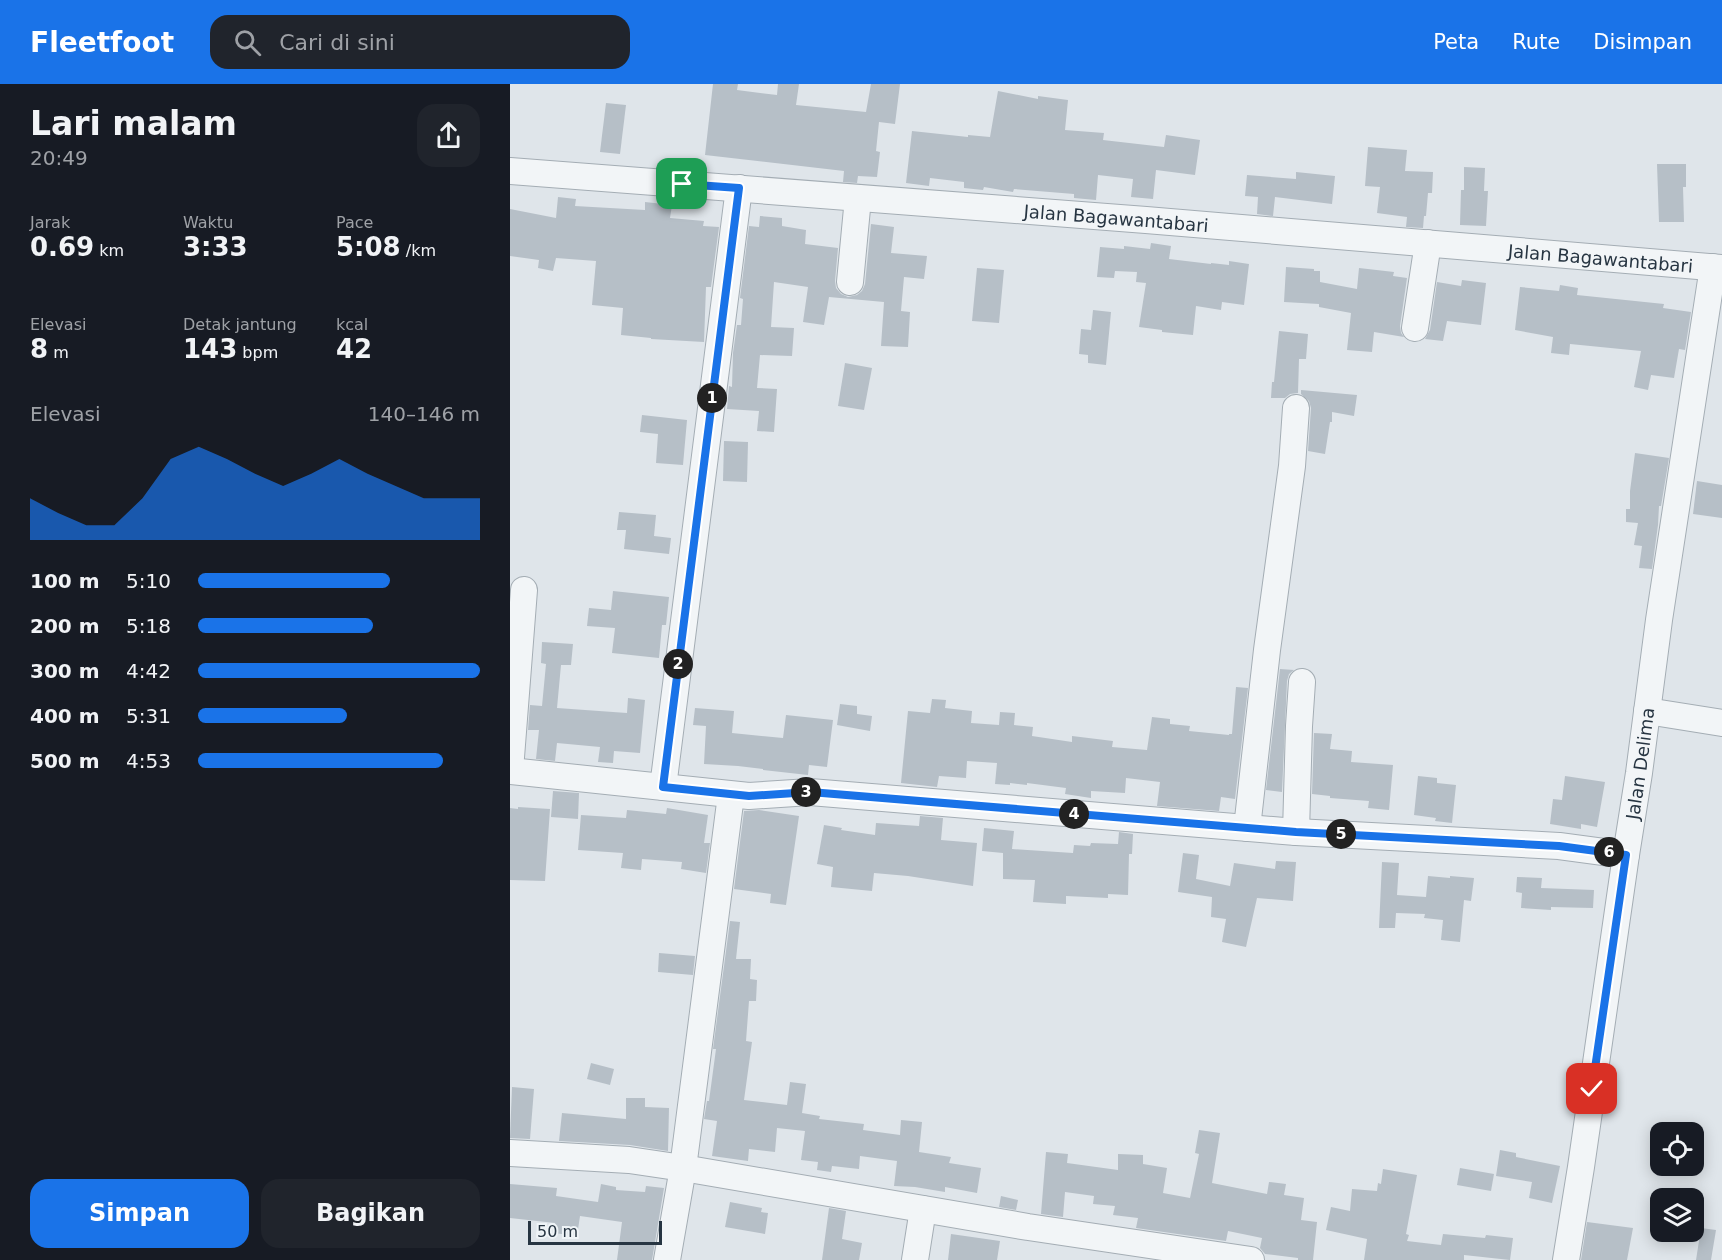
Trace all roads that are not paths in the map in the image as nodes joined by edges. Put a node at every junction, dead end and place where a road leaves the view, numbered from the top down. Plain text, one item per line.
1 (510, 171) edge
2 (739, 188) junction
3 (858, 198) junction
4 (1428, 243) junction
5 (1718, 267) edge
6 (850, 282) dead end
7 (1415, 328) dead end
8 (1296, 408) dead end
9 (524, 590) dead end
10 (1302, 682) dead end
11 (1647, 711) junction
12 (1722, 723) edge
13 (510, 770) edge
14 (663, 787) junction
15 (731, 795) junction
16 (1247, 828) junction
17 (1296, 832) junction
18 (1626, 855) junction
19 (510, 1153) edge
20 (683, 1168) junction
21 (923, 1209) junction
22 (667, 1260) edge
23 (915, 1260) edge
24 (1251, 1260) edge
25 (1566, 1260) edge

1 - 2 street, Jalan Bagawantabari
2 - 3 street, Jalan Bagawantabari
2 - 14 street
3 - 4 street, Jalan Bagawantabari
3 - 6 street
4 - 5 street, Jalan Bagawantabari
4 - 7 street
5 - 11 street, Jalan Delima
8 - 16 street
9 - 13 street
10 - 17 street
11 - 12 street
11 - 18 street, Jalan Delima
13 - 14 street
14 - 15 street
15 - 16 street
15 - 20 street
16 - 17 street
17 - 18 street
18 - 25 street, Jalan Delima
19 - 20 street
20 - 21 street
20 - 22 street
21 - 23 street
21 - 24 street

